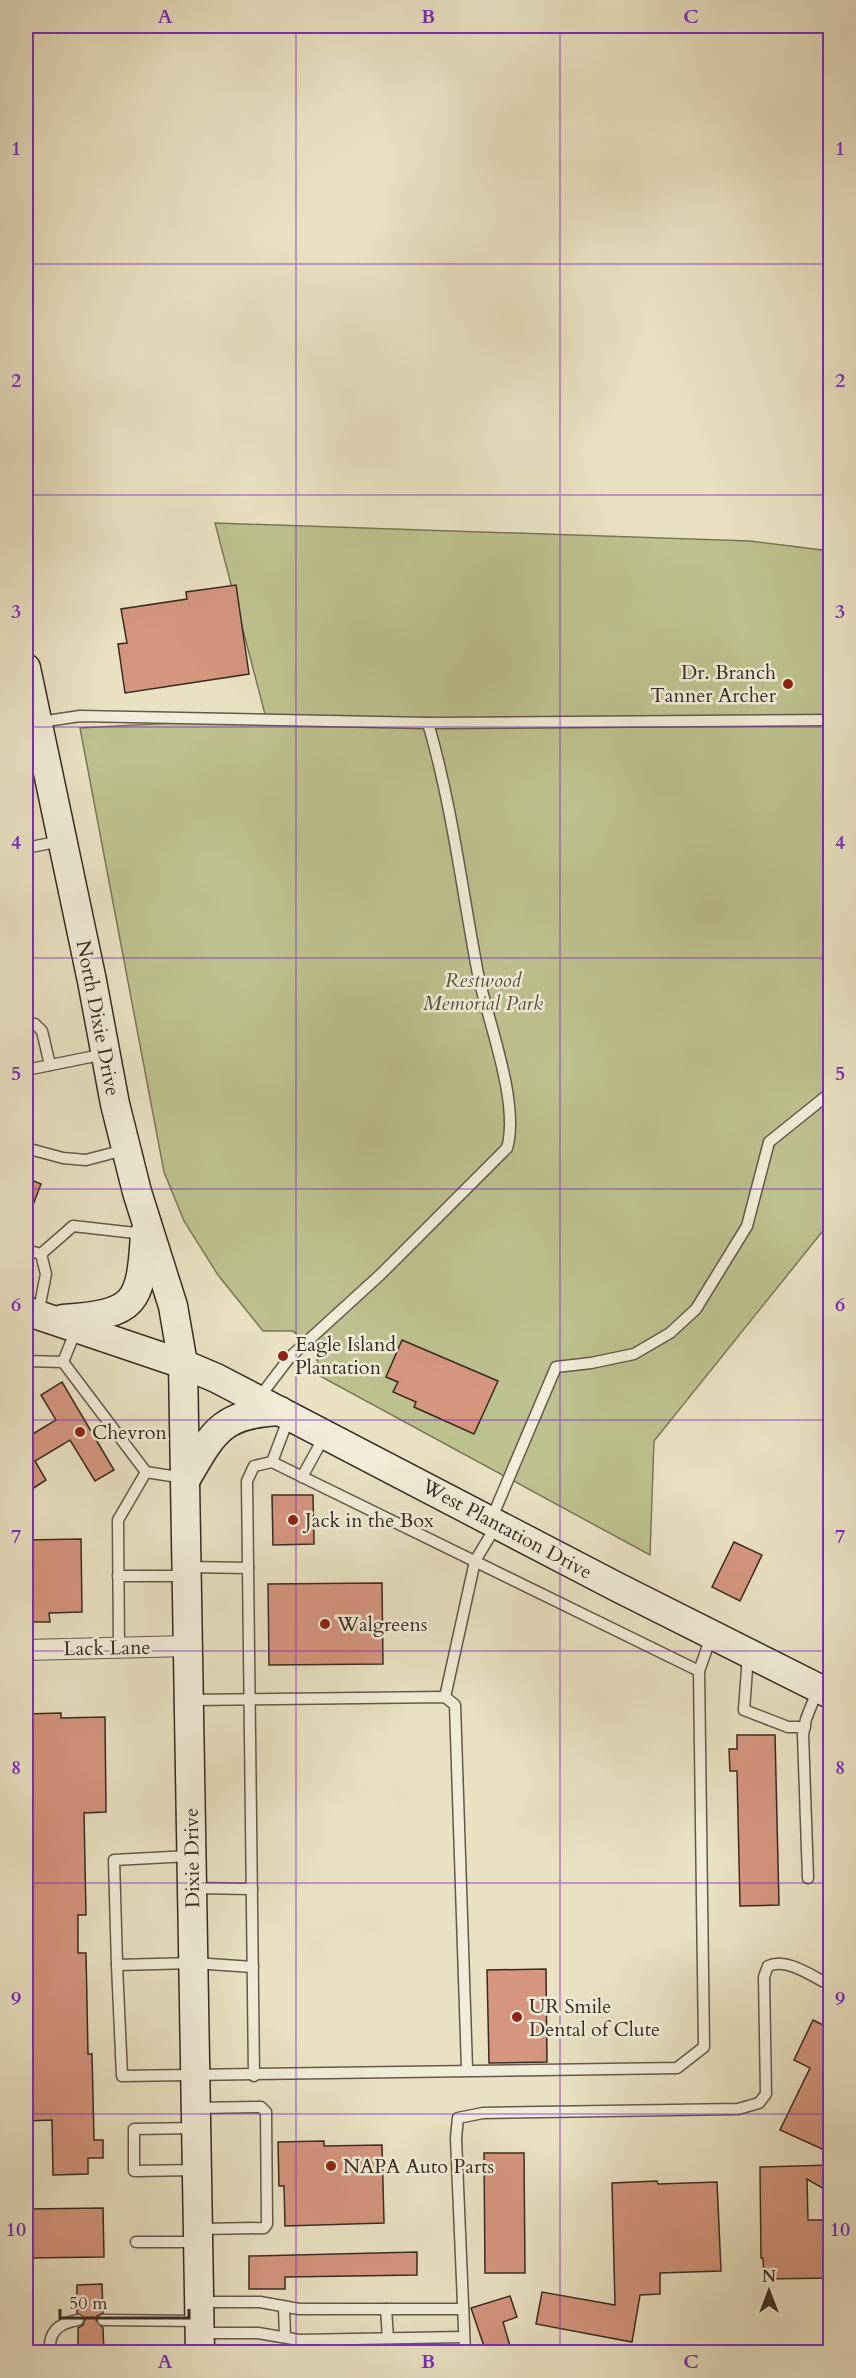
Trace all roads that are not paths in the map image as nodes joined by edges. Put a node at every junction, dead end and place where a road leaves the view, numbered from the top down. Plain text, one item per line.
1 (26, 668) edge
2 (831, 720) edge
3 (36, 723) junction
4 (428, 723) junction
5 (63, 841) junction
6 (26, 848) edge
7 (26, 1026) edge
8 (105, 1054) junction
9 (50, 1065) junction
10 (26, 1070) edge
11 (831, 1093) edge
12 (26, 1148) edge
13 (126, 1149) junction
14 (146, 1228) junction
15 (26, 1250) edge
16 (41, 1254) junction
17 (37, 1315) edge
18 (77, 1329) junction
19 (26, 1360) edge
20 (63, 1362) junction
21 (183, 1364) junction
22 (276, 1409) junction
23 (325, 1434) junction
24 (272, 1462) junction
25 (146, 1472) junction
26 (302, 1477) junction
27 (186, 1479) junction
28 (494, 1523) junction
29 (475, 1561) junction
30 (248, 1568) junction
31 (187, 1571) junction
32 (118, 1576) junction
33 (712, 1634) junction
34 (189, 1646) junction
35 (119, 1648) junction
36 (26, 1650) edge
37 (748, 1652) junction
38 (699, 1671) junction
39 (824, 1690) edge
40 (445, 1696) junction
41 (190, 1700) junction
42 (250, 1700) junction
43 (805, 1726) junction
44 (192, 1856) junction
45 (808, 1878) dead end
46 (193, 1888) junction
47 (252, 1889) junction
48 (194, 1963) junction
49 (117, 1965) junction
50 (253, 1967) junction
51 (831, 1985) edge
52 (466, 2069) junction
53 (196, 2076) junction
54 (254, 2076) junction
55 (197, 2118) junction
56 (197, 2170) junction
57 (199, 2236) junction
58 (136, 2242) dead end
59 (284, 2308) junction
60 (386, 2309) junction
61 (462, 2309) junction
62 (78, 2320) dead end
63 (103, 2320) dead end
64 (200, 2327) edge
65 (285, 2337) junction
66 (464, 2337) junction
67 (388, 2338) junction
68 (50, 2352) edge
69 (465, 2352) edge

1 - 3 main road, North Dixie Drive
2 - 4 lane
3 - 4 lane
3 - 5 main road, North Dixie Drive
4 - 22 lane
5 - 6 lane
5 - 8 main road, North Dixie Drive
7 - 9 lane
8 - 9 lane
8 - 13 main road, North Dixie Drive
9 - 10 lane
11 - 28 lane
12 - 13 lane
13 - 14 main road, North Dixie Drive
14 - 16 lane
14 - 17 main road
14 - 21 main road, North Dixie Drive
15 - 16 lane
16 - 17 lane
17 - 18 main road, West Plantation Drive
18 - 20 lane
18 - 21 main road, West Plantation Drive
19 - 20 lane
20 - 25 lane
21 - 22 main road, West Plantation Drive
21 - 27 main road, Dixie Drive
22 - 23 main road, West Plantation Drive
22 - 24 lane
22 - 27 main road
23 - 26 lane
23 - 28 main road, West Plantation Drive
24 - 26 lane
24 - 30 lane
25 - 27 lane
25 - 32 lane
26 - 29 lane
27 - 31 main road, Dixie Drive
28 - 29 lane
28 - 33 main road, West Plantation Drive
29 - 38 lane
29 - 40 lane
30 - 31 lane
30 - 42 lane
31 - 32 lane
31 - 34 main road, Dixie Drive
32 - 35 lane
33 - 37 main road, West Plantation Drive
33 - 38 lane
34 - 35 street, Lack Lane
34 - 41 main road, Dixie Drive
35 - 36 street, Lack Lane
37 - 39 main road, West Plantation Drive
37 - 43 lane
38 - 52 lane
39 - 43 lane
40 - 42 lane
40 - 52 lane
41 - 42 lane
41 - 44 main road, Dixie Drive
42 - 47 lane
43 - 45 lane
44 - 46 main road, Dixie Drive
44 - 49 lane
46 - 47 lane
46 - 48 main road, Dixie Drive
47 - 50 lane
48 - 49 lane
48 - 50 lane
48 - 53 main road, Dixie Drive
49 - 53 lane
50 - 54 lane
51 - 61 lane
52 - 54 lane
53 - 54 lane
53 - 55 main road, Dixie Drive
55 - 56 main road, Dixie Drive
55 - 56 lane
55 - 57 lane
56 - 57 main road, Dixie Drive
57 - 58 lane
57 - 64 main road, Dixie Drive
59 - 60 lane
59 - 64 lane
59 - 65 lane
60 - 61 lane
60 - 67 lane
61 - 66 lane
62 - 68 lane
63 - 64 lane
64 - 65 lane
65 - 67 lane
66 - 67 lane
66 - 69 lane

